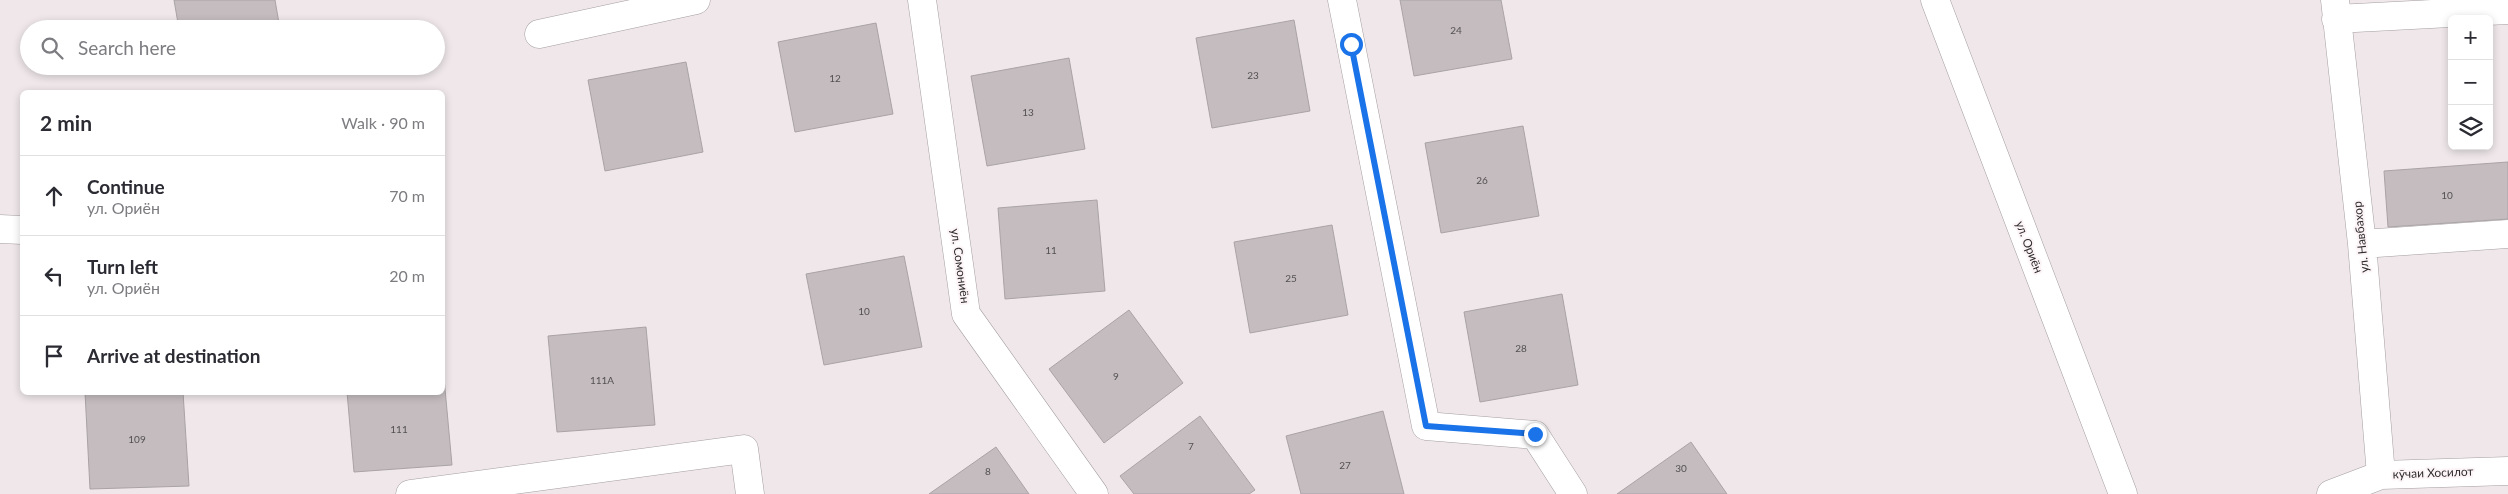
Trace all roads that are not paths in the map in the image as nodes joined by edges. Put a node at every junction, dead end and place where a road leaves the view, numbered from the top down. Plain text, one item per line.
1 (696, 0) edge
2 (922, 0) edge
3 (1342, 0) edge
4 (1935, 0) edge
5 (2336, 9) edge
6 (2508, 10) edge
7 (539, 34) dead end
8 (0, 229) edge
9 (20, 230) edge
10 (2508, 234) edge
11 (2362, 244) junction
12 (2508, 471) edge
13 (2380, 475) junction
14 (410, 494) edge
15 (750, 494) edge
16 (1094, 494) edge
17 (1573, 494) edge
18 (2123, 494) edge
19 (2331, 494) edge

1 - 7 street
2 - 16 street, ул. Сомониён
3 - 17 street
4 - 18 street, ул. Ориён
5 - 6 street
5 - 11 street, ул. Навбахор
8 - 9 street
10 - 11 street
11 - 13 street, ул. Навбахор
12 - 13 street, кӯчаи Хосилот
13 - 19 street, кӯчаи Хосилот
14 - 15 street

